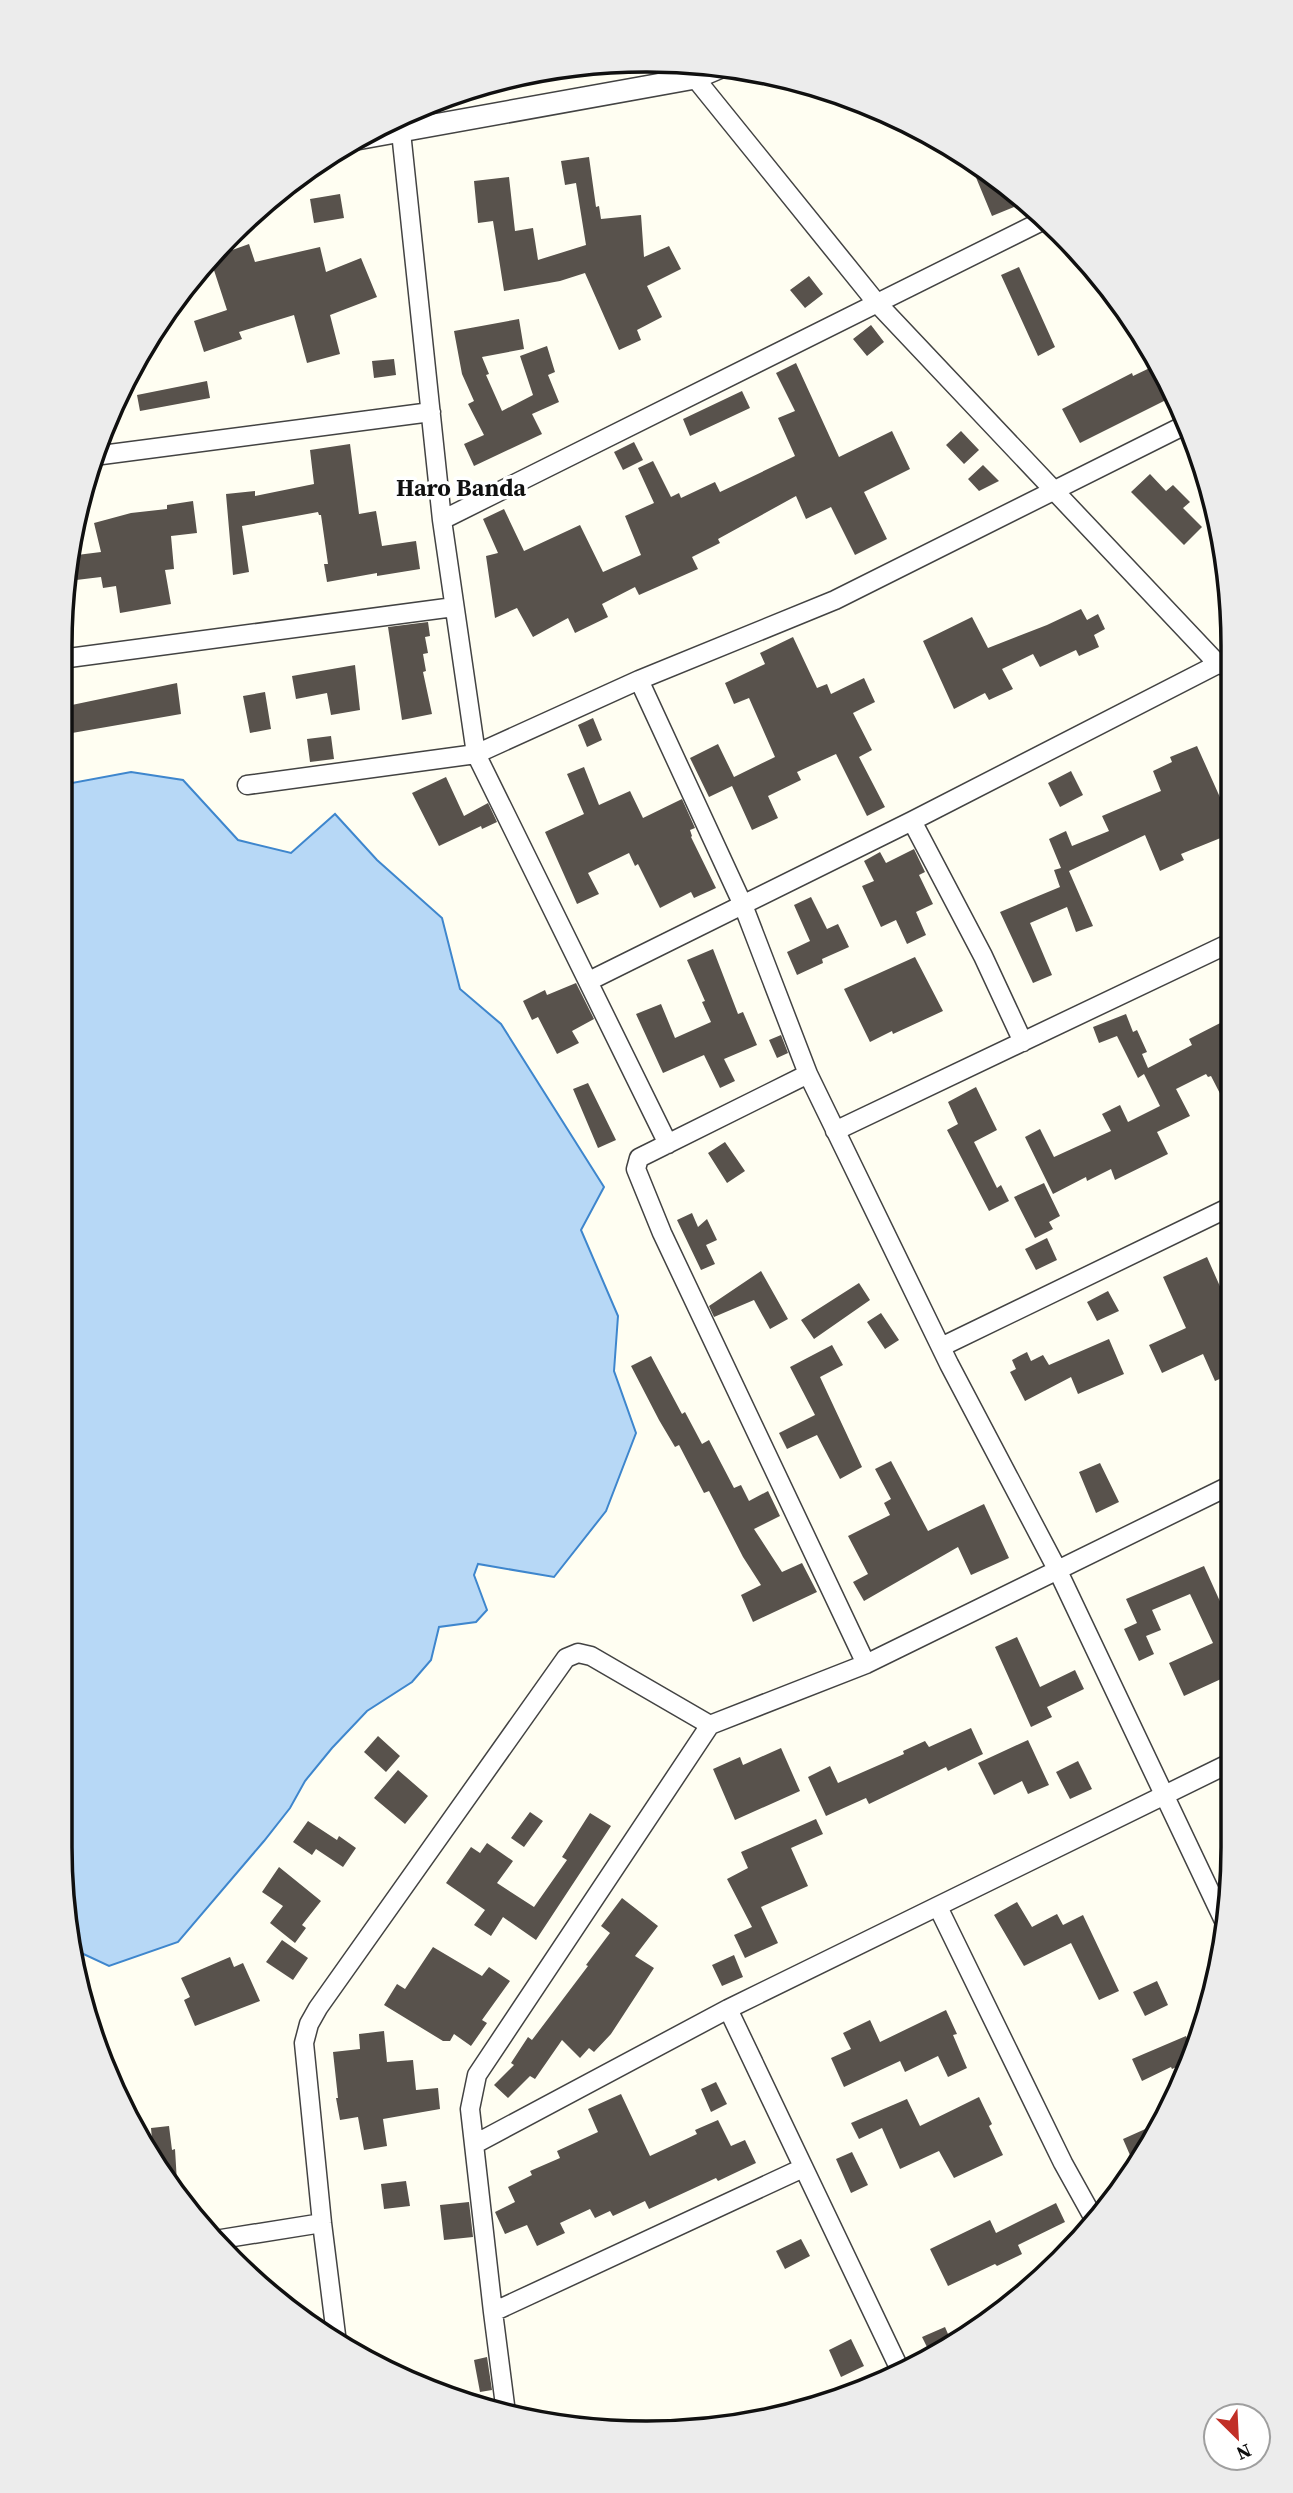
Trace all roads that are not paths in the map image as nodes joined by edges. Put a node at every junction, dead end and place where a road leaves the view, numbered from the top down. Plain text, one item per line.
1 (691, 74) edge
2 (702, 75) edge
3 (695, 78) junction
4 (401, 132) junction
5 (386, 134) edge
6 (1036, 224) edge
7 (876, 302) junction
8 (431, 412) junction
9 (1178, 429) edge
10 (105, 455) edge
11 (1054, 491) junction
12 (442, 520) junction
13 (454, 607) junction
14 (72, 658) edge
15 (1221, 664) edge
16 (1221, 667) edge
17 (639, 680) junction
18 (476, 754) junction
19 (247, 785) dead end
20 (912, 821) junction
21 (743, 905) junction
22 (1221, 947) edge
23 (589, 981) junction
24 (1023, 1042) junction
25 (808, 1074) junction
26 (835, 1131) junction
27 (668, 1144) junction
28 (1221, 1211) edge
29 (941, 1347) junction
30 (1221, 1490) edge
31 (1057, 1569) junction
32 (866, 1664) junction
33 (710, 1725) junction
34 (1221, 1768) edge
35 (1165, 1796) junction
36 (938, 1907) junction
37 (1218, 1907) edge
38 (729, 2009) junction
39 (475, 2144) junction
40 (803, 2168) junction
41 (1090, 2211) edge
42 (321, 2223) junction
43 (226, 2238) edge
44 (493, 2312) junction
45 (335, 2329) edge
46 (897, 2364) edge
47 (505, 2404) edge

1 - 3 street
2 - 3 street
3 - 4 street
3 - 7 street
4 - 5 street
4 - 8 street
6 - 7 street
7 - 11 street
7 - 12 street
8 - 10 street
8 - 12 street
9 - 11 street
11 - 15 street
11 - 17 street
12 - 13 street
13 - 14 street
13 - 18 street
16 - 20 street
17 - 18 street
17 - 21 street
18 - 19 street
18 - 23 street
20 - 21 street
20 - 24 street
21 - 23 street
21 - 25 street
22 - 24 street
23 - 27 street
24 - 26 street
25 - 26 street
25 - 27 street
26 - 29 street
27 - 32 street
28 - 29 street
29 - 31 street
30 - 31 street
31 - 32 street
31 - 35 street
32 - 33 street
33 - 39 street
33 - 42 street
34 - 35 street
35 - 36 street
35 - 37 street
36 - 38 street
36 - 41 street
38 - 39 street
38 - 40 street
39 - 44 street
40 - 44 street
40 - 46 street
42 - 43 street
42 - 45 street
44 - 47 street

